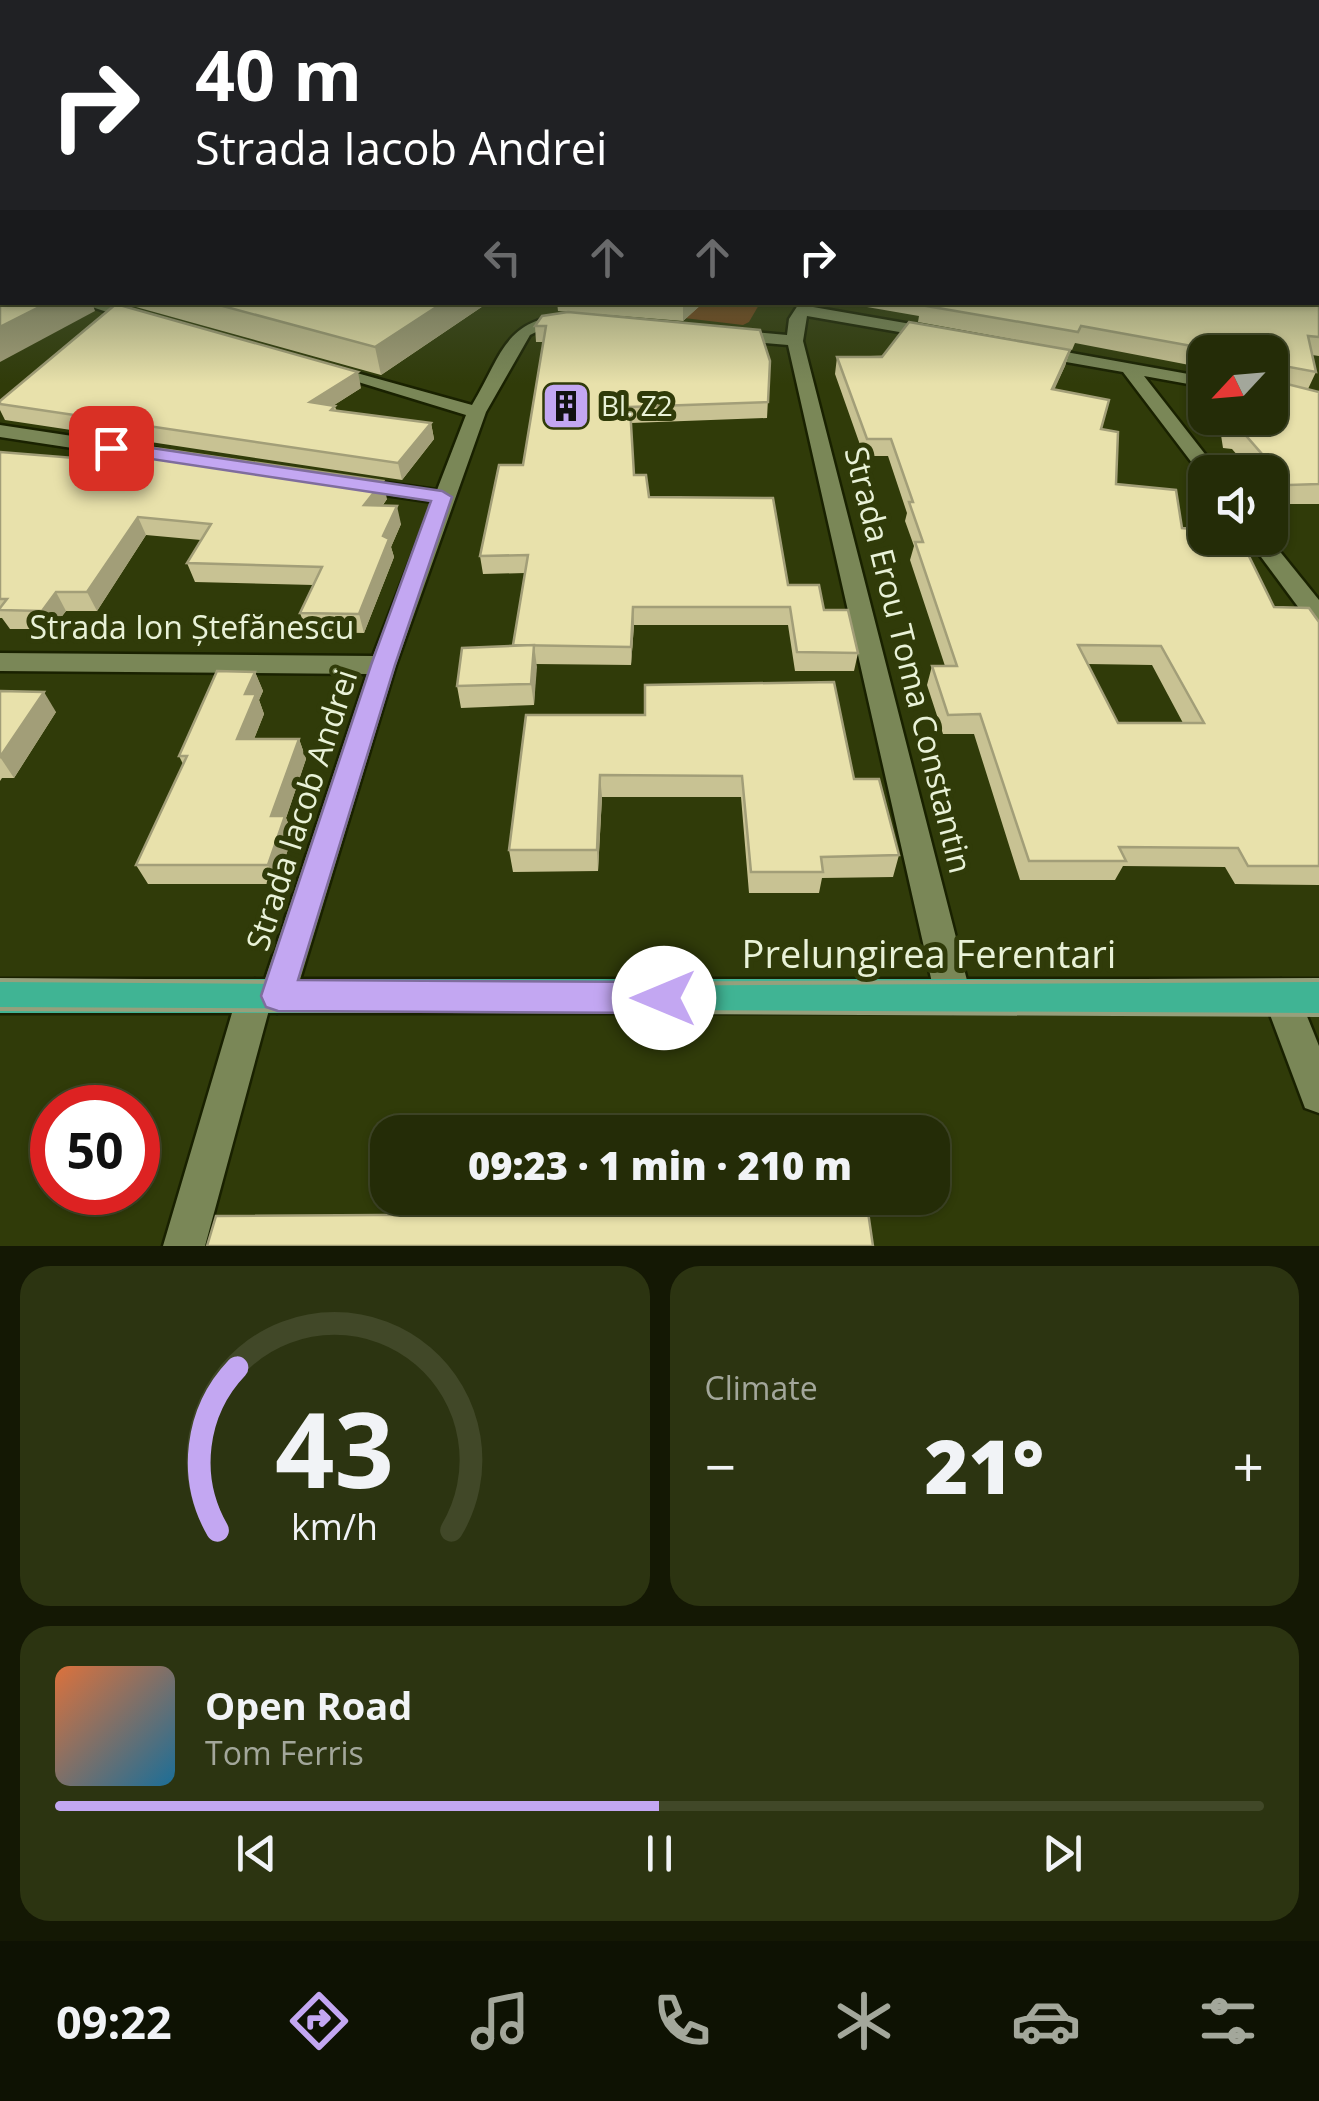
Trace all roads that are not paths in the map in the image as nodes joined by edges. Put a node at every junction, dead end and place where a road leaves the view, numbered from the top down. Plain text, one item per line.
1 (96, 305) edge
2 (548, 305) edge
3 (805, 306) edge
4 (162, 324) edge
5 (719, 334) edge
6 (959, 338) edge
7 (795, 341) junction
8 (1016, 348) edge
9 (316, 367) edge
10 (1129, 369) junction
11 (1188, 379) edge
12 (477, 412) junction
13 (0, 430) edge
14 (1196, 455) edge
15 (178, 458) edge
16 (332, 482) edge
17 (442, 497) junction
18 (1271, 555) edge
19 (1319, 617) edge
20 (0, 662) edge
21 (383, 665) junction
22 (0, 996) edge
23 (266, 996) junction
24 (953, 996) junction
25 (1280, 996) junction
26 (1319, 996) edge
27 (1319, 1094) edge
28 (184, 1246) edge

1 - 4 street
2 - 12 street, Strada Iacob Andrei
3 - 6 street
3 - 7 street
5 - 7 street
7 - 24 street, Strada Erou Toma Constantin
8 - 10 street
9 - 12 street
10 - 11 street
10 - 14 street
12 - 17 street, Strada Iacob Andrei
13 - 15 street
16 - 17 street
17 - 21 street, Strada Iacob Andrei
18 - 19 street
20 - 21 street, Strada Ion Ștefănescu
21 - 23 street, Strada Iacob Andrei
22 - 23 main road, Prelungirea Ferentari
23 - 24 main road, Prelungirea Ferentari
23 - 28 street, Strada Iacob Andrei
24 - 25 main road, Prelungirea Ferentari
25 - 26 main road, Prelungirea Ferentari
25 - 27 street

